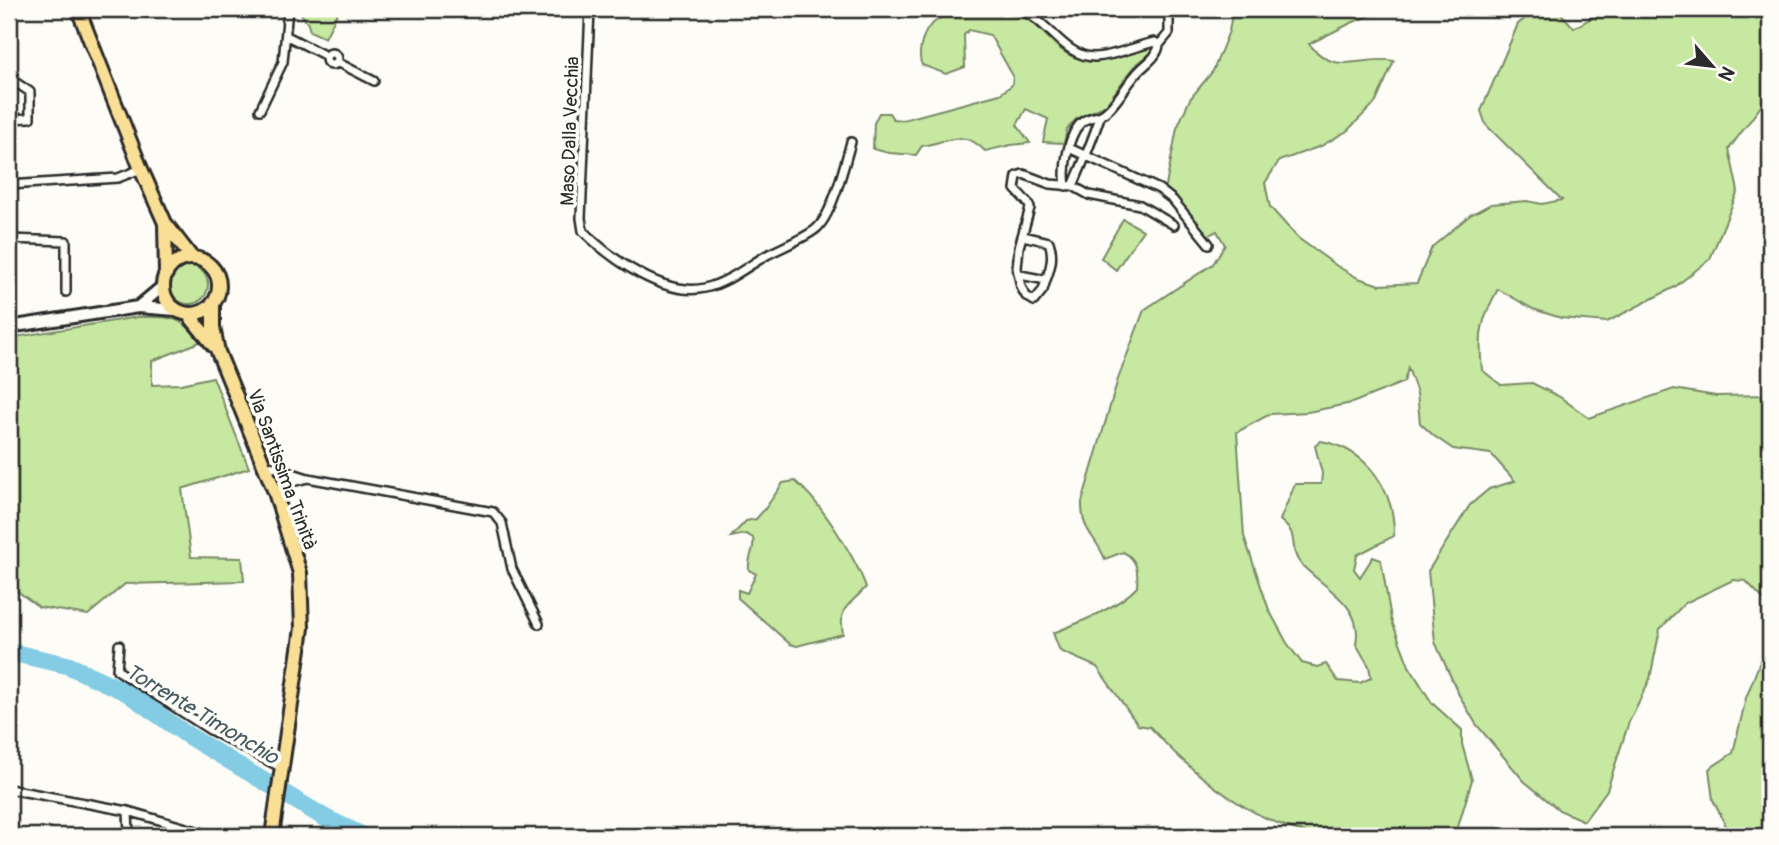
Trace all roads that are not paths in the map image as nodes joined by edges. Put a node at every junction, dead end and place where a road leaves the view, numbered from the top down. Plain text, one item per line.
1 (78, 9) edge
2 (288, 9) edge
3 (590, 9) edge
4 (1016, 9) edge
5 (1169, 9) edge
6 (287, 36) junction
7 (1159, 45) junction
8 (9, 78) edge
9 (374, 82) dead end
10 (260, 110) dead end
11 (1100, 117) junction
12 (9, 119) edge
13 (851, 142) dead end
14 (1069, 148) junction
15 (1087, 156) junction
16 (141, 169) junction
17 (9, 185) edge
18 (1069, 186) junction
19 (165, 223) junction
20 (1174, 226) dead end
21 (1023, 236) junction
22 (9, 239) edge
23 (1209, 244) dead end
24 (192, 258) junction
25 (166, 273) junction
26 (1020, 275) junction
27 (1046, 280) junction
28 (162, 287) junction
29 (66, 292) dead end
30 (213, 303) junction
31 (138, 307) junction
32 (182, 312) junction
33 (9, 327) edge
34 (218, 352) junction
35 (264, 464) junction
36 (308, 478) junction
37 (275, 492) junction
38 (539, 624) dead end
39 (119, 645) dead end
40 (282, 770) junction
41 (9, 789) edge
42 (128, 811) junction
43 (129, 836) edge
44 (214, 836) edge
45 (272, 836) edge

1 - 16 main road, Via Santissima Trinità
2 - 6 street
3 - 13 street, Maso Dalla Vecchia
4 - 7 street
5 - 7 street
6 - 9 street
6 - 10 street
7 - 11 street
8 - 12 street
11 - 14 street
11 - 15 street
14 - 15 street
14 - 18 street
15 - 18 street
15 - 23 street
16 - 17 street
16 - 19 main road, Via Santissima Trinità
18 - 20 street
18 - 21 street
19 - 24 main road, Via Santissima Trinità
19 - 25 main road, Via Santissima Trinità
21 - 26 street
21 - 27 street
22 - 29 street
24 - 25 main road
24 - 30 main road, Via Santissima Trinità
25 - 28 main road, Via Santissima Trinità
26 - 27 street
26 - 27 street
28 - 31 main road
28 - 32 main road, Via Santissima Trinità
30 - 32 main road
30 - 34 main road, Via Santissima Trinità
31 - 32 main road
31 - 33 main road
32 - 34 main road, Via Santissima Trinità
34 - 35 main road, Via Santissima Trinità
35 - 36 street
35 - 37 main road, Via Santissima Trinità
36 - 37 street
36 - 38 street
37 - 40 main road, Via Santissima Trinità
39 - 40 street
40 - 45 main road, Via Santissima Trinità
41 - 42 street
42 - 43 street
42 - 44 street

